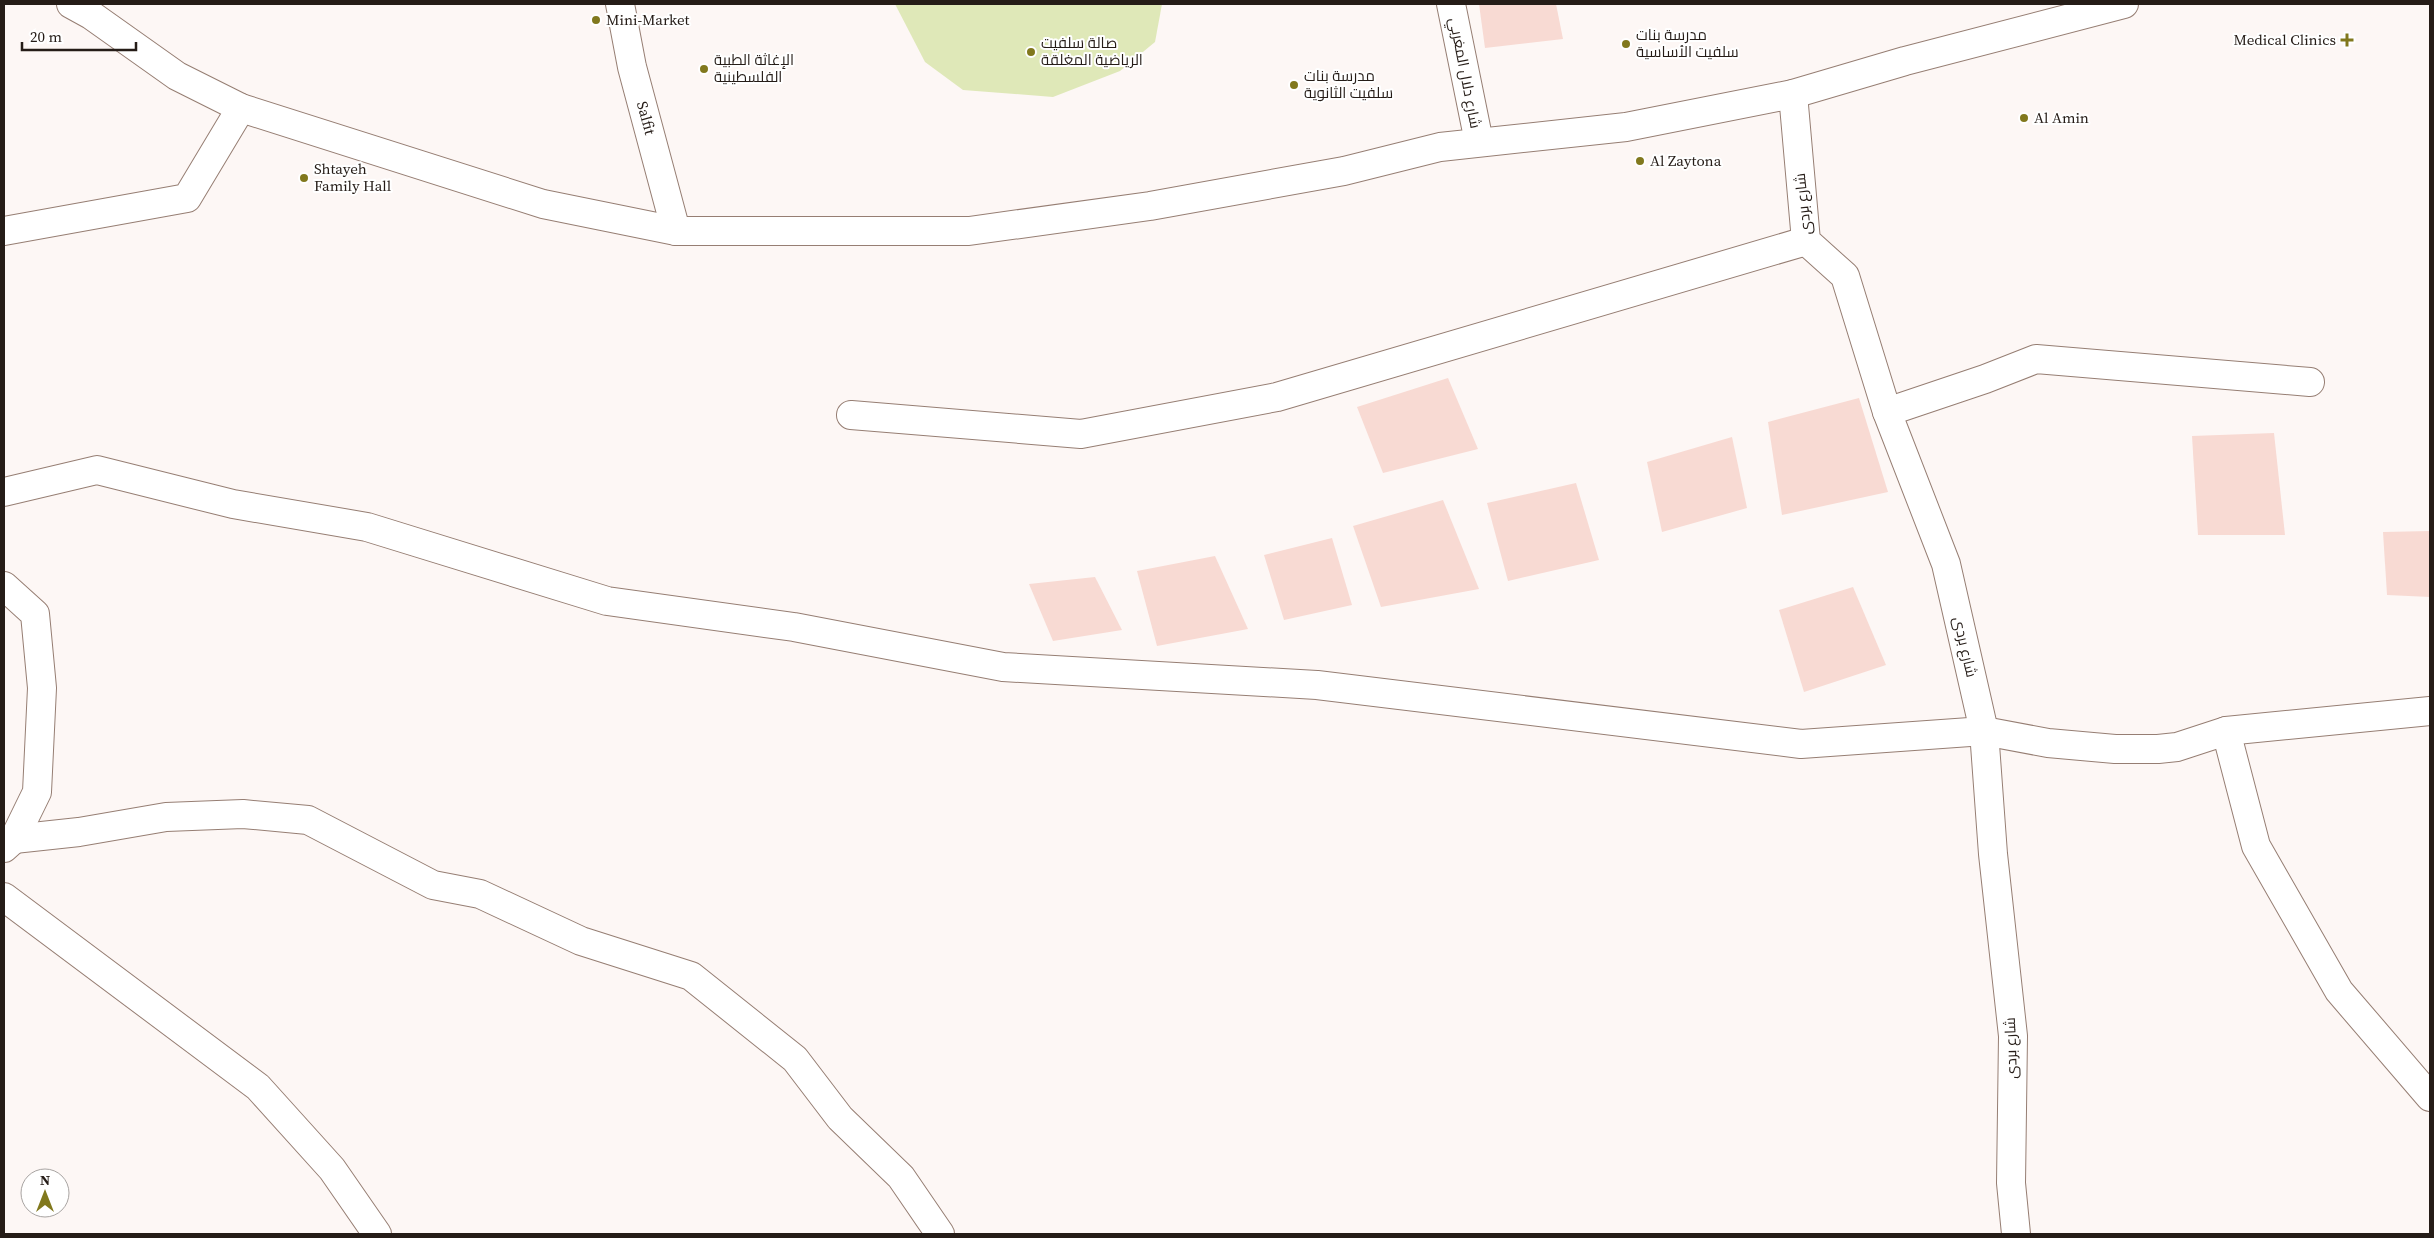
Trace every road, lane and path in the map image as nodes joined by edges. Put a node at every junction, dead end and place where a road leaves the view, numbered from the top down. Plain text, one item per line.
1 (71, 4) edge
2 (620, 4) edge
3 (1451, 4) edge
4 (2124, 4) edge
5 (1792, 94) junction
6 (241, 108) junction
7 (1479, 142) junction
8 (4, 231) edge
9 (676, 231) junction
10 (1806, 241) junction
11 (2310, 382) dead end
12 (1887, 412) junction
13 (851, 415) dead end
14 (4, 492) edge
15 (4, 586) edge
16 (2430, 711) edge
17 (1984, 731) junction
18 (2226, 731) junction
19 (9, 843) edge
20 (4, 897) edge
21 (2429, 1094) edge
22 (377, 1234) edge
23 (940, 1234) edge
24 (2016, 1234) edge

1 - 6 street
2 - 9 street, Salfit
3 - 7 street, شارع دلال المغربي
4 - 5 street
5 - 7 street
5 - 10 street, شارع بردى
6 - 8 street
6 - 9 street
7 - 9 street
10 - 12 street, شارع بردى
10 - 13 street
11 - 12 street
12 - 17 street, شارع بردى
14 - 17 street
15 - 19 street
16 - 18 street
17 - 18 street
17 - 24 street, شارع بردى
18 - 21 street
19 - 23 street
20 - 22 street

